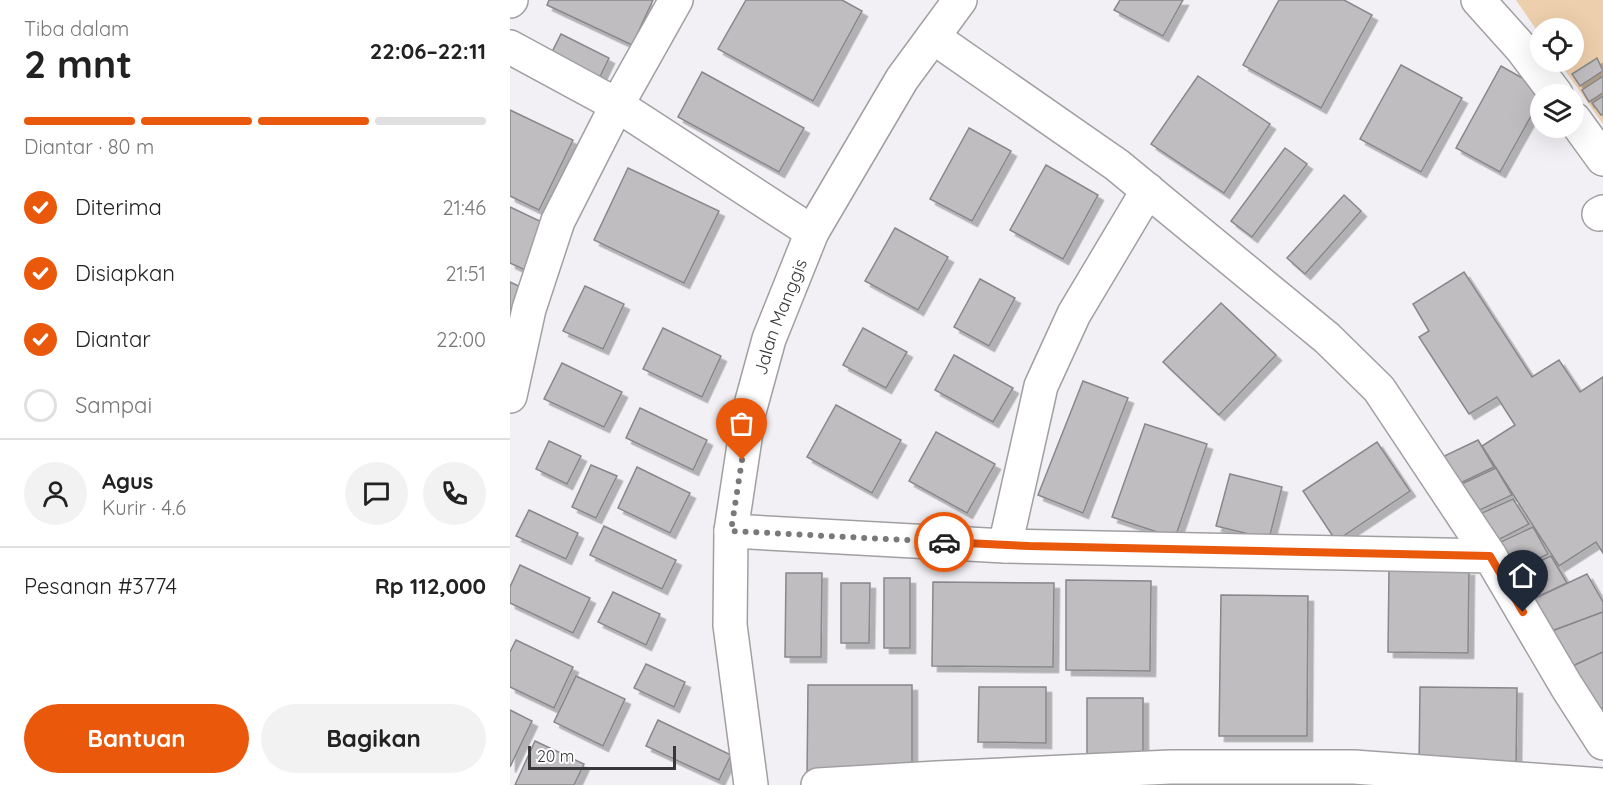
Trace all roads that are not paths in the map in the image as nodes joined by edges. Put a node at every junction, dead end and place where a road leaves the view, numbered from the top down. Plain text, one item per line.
1 (676, 0) edge
2 (960, 0) edge
3 (1478, 0) edge
4 (933, 37) junction
5 (1530, 44) edge
6 (510, 47) edge
7 (617, 105) junction
8 (1584, 133) edge
9 (1603, 159) edge
10 (1148, 190) junction
11 (812, 232) junction
12 (510, 396) edge
13 (731, 531) junction
14 (1005, 546) junction
15 (1490, 556) junction
16 (1603, 743) edge
17 (751, 785) edge
18 (818, 785) edge
19 (1603, 785) edge

1 - 7 street
2 - 4 street, Jalan Manggis
3 - 5 street
4 - 10 street
4 - 11 street, Jalan Manggis
6 - 7 street
7 - 11 street
7 - 12 street
8 - 9 street
10 - 14 street
10 - 15 street
11 - 13 street, Jalan Manggis
13 - 14 street
13 - 17 street, Jalan Manggis
14 - 15 street
15 - 16 street
18 - 19 street

